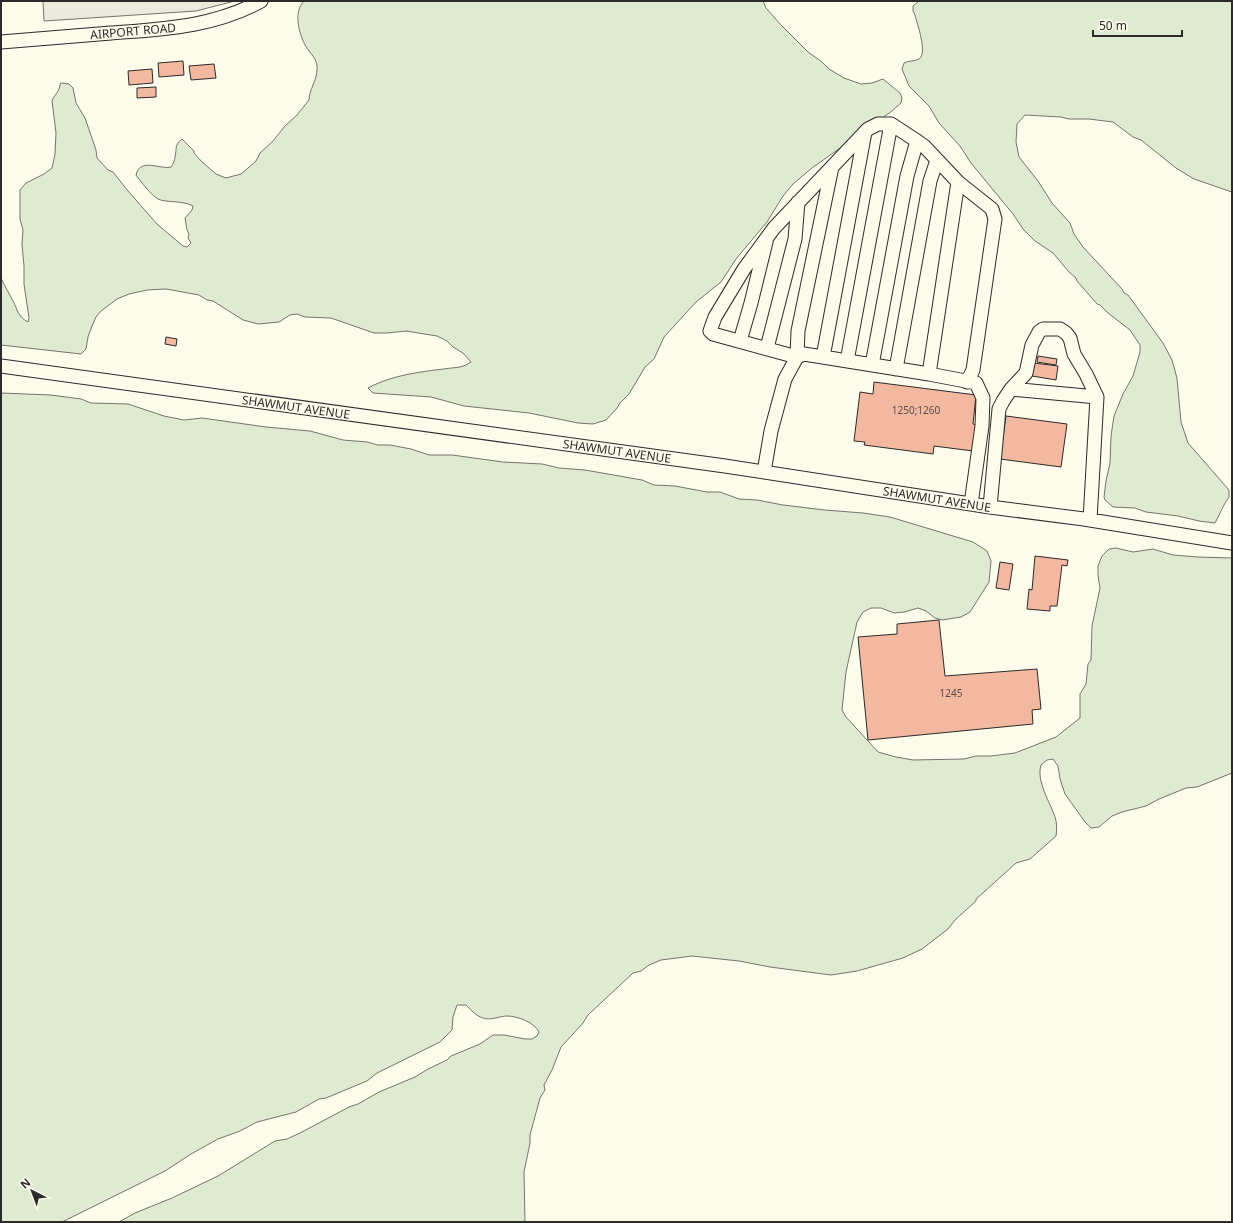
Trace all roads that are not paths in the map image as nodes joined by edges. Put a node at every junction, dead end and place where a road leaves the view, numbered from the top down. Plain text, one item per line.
1 (261, 1) edge
2 (1, 42) edge
3 (891, 124) junction
4 (865, 132) junction
5 (917, 140) junction
6 (937, 160) junction
7 (832, 167) junction
8 (958, 182) junction
9 (798, 202) junction
10 (768, 236) junction
11 (740, 341) junction
12 (767, 348) junction
13 (823, 356) junction
14 (797, 357) junction
15 (847, 360) junction
16 (872, 365) junction
17 (1, 366) edge
18 (896, 369) junction
19 (929, 374) junction
20 (967, 382) junction
21 (1011, 389) junction
22 (1097, 397) junction
23 (764, 472) junction
24 (971, 504) junction
25 (990, 507) junction
26 (1090, 520) junction
27 (1232, 542) edge

1 - 2 street, AIRPORT ROAD
3 - 4 street
3 - 5 street
3 - 15 street
4 - 7 street
4 - 13 street
5 - 6 street
5 - 16 street
6 - 8 street
6 - 18 street
7 - 9 street
7 - 14 street
8 - 19 street
8 - 20 street
9 - 10 street
9 - 12 street
10 - 11 street
10 - 11 street
11 - 12 street
12 - 14 street
13 - 14 street
13 - 15 street
14 - 23 street
15 - 16 street
16 - 18 street
17 - 23 street, SHAWMUT AVENUE
18 - 19 street
19 - 20 street
20 - 24 street
21 - 22 street
21 - 22 street
21 - 25 street
22 - 26 street
23 - 24 street, SHAWMUT AVENUE
24 - 25 street, SHAWMUT AVENUE
25 - 26 street, SHAWMUT AVENUE
26 - 27 street, SHAWMUT AVENUE

